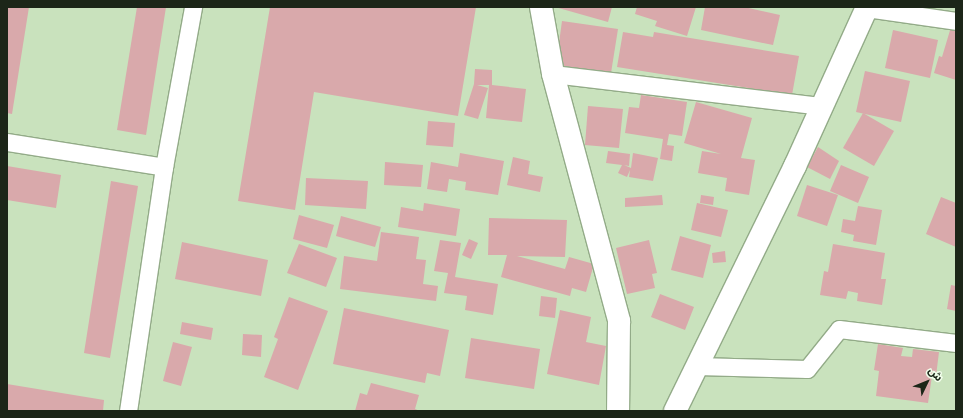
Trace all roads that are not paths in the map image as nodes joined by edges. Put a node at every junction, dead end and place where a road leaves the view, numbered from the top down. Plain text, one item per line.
1 (192, 7) edge
2 (541, 7) edge
3 (866, 8) edge
4 (956, 21) edge
5 (553, 74) junction
6 (822, 106) junction
7 (7, 142) edge
8 (164, 167) junction
9 (956, 343) edge
10 (697, 366) junction
11 (128, 411) edge
12 (618, 411) edge
13 (675, 411) edge

1 - 8 street
2 - 5 main road
3 - 4 street
3 - 6 main road
5 - 6 street
5 - 12 main road
6 - 10 main road
7 - 8 street
8 - 11 street
9 - 10 street
10 - 13 main road

